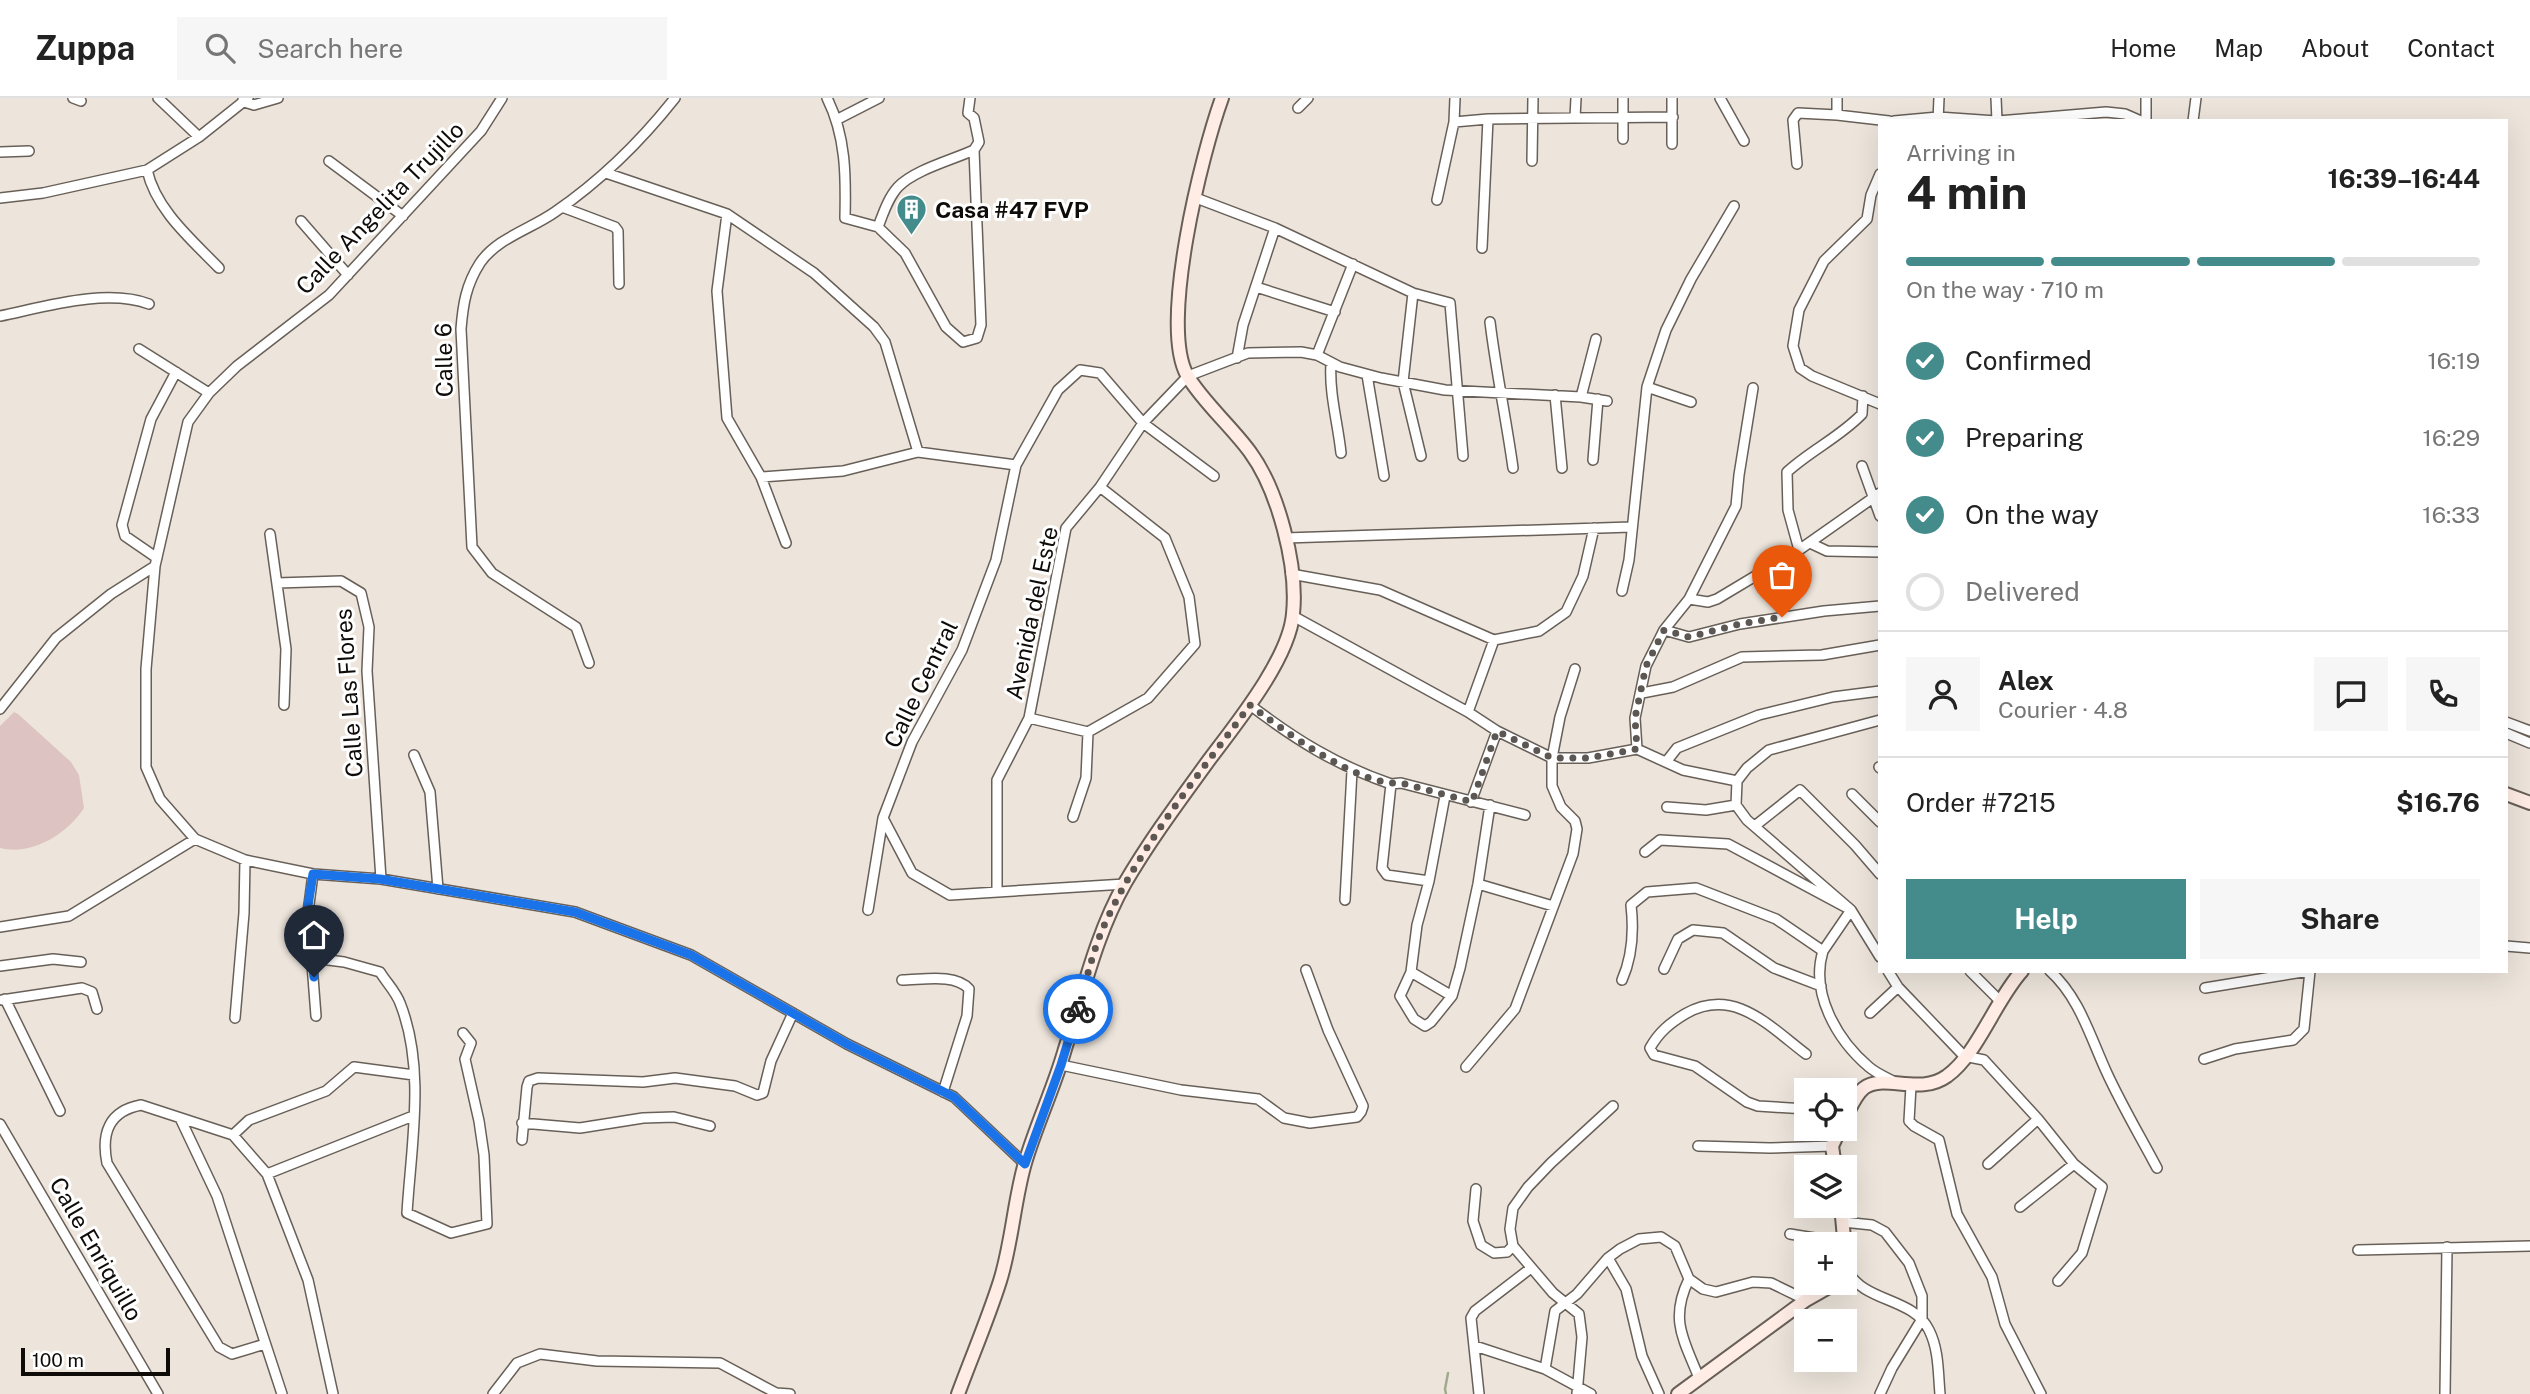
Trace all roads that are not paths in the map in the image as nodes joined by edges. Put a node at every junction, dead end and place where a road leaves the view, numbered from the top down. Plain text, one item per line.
1 (158, 98) edge
2 (278, 98) edge
3 (502, 98) edge
4 (675, 98) edge
5 (827, 98) edge
6 (879, 98) edge
7 (970, 98) edge
8 (1222, 98) edge
9 (1308, 98) edge
10 (1455, 98) edge
11 (1533, 98) edge
12 (1576, 98) edge
13 (1623, 98) edge
14 (1672, 98) edge
15 (1720, 98) edge
16 (1837, 98) edge
17 (1939, 98) edge
18 (1996, 98) edge
19 (2146, 98) edge
20 (2196, 98) edge
21 (245, 99) edge
22 (1298, 108) dead end
23 (2106, 113) junction
24 (1837, 115) junction
25 (1623, 117) junction
26 (1672, 117) junction
27 (1488, 118) junction
28 (1532, 118) junction
29 (1575, 118) junction
30 (838, 119) junction
31 (1938, 119) edge
32 (1997, 119) edge
33 (2024, 119) edge
34 (2101, 119) edge
35 (2139, 119) edge
36 (2144, 119) edge
37 (2193, 119) edge
38 (1878, 120) edge
39 (1454, 122) junction
40 (198, 137) junction
41 (1623, 139) dead end
42 (1744, 141) dead end
43 (1672, 144) dead end
44 (974, 150) junction
45 (29, 151) dead end
46 (0, 152) edge
47 (329, 161) dead end
48 (1532, 161) dead end
49 (1797, 164) dead end
50 (147, 170) junction
51 (606, 173) junction
52 (1875, 195) edge
53 (0, 198) edge
54 (1196, 198) junction
55 (1437, 200) dead end
56 (1734, 206) dead end
57 (562, 207) junction
58 (727, 214) junction
59 (403, 216) junction
60 (301, 221) dead end
61 (878, 227) junction
62 (1275, 228) junction
63 (1482, 247) dead end
64 (1353, 264) junction
65 (219, 268) dead end
66 (348, 275) junction
67 (619, 284) dead end
68 (1256, 287) junction
69 (1413, 293) junction
70 (149, 304) dead end
71 (1335, 312) junction
72 (0, 316) edge
73 (1490, 322) dead end
74 (1596, 339) dead end
75 (139, 349) dead end
76 (1317, 355) junction
77 (1237, 358) junction
78 (1331, 364) junction
79 (176, 372) junction
80 (1367, 374) junction
81 (1188, 376) junction
82 (1404, 382) junction
83 (1647, 387) junction
84 (1753, 388) dead end
85 (1457, 391) junction
86 (209, 393) junction
87 (1503, 393) junction
88 (1555, 396) junction
89 (1863, 396) junction
90 (1581, 397) junction
91 (1690, 402) dead end
92 (1878, 403) edge
93 (1143, 423) junction
94 (918, 452) junction
95 (1341, 453) dead end
96 (1421, 456) dead end
97 (1463, 456) dead end
98 (1593, 460) dead end
99 (1016, 465) junction
100 (1862, 466) dead end
101 (1513, 468) dead end
102 (1562, 468) dead end
103 (1214, 476) dead end
104 (1384, 476) dead end
105 (761, 477) junction
106 (1100, 487) junction
107 (1877, 495) edge
108 (1631, 527) junction
109 (1594, 528) junction
110 (270, 534) dead end
111 (1285, 538) junction
112 (786, 543) dead end
113 (1810, 543) junction
114 (1799, 550) junction
115 (1878, 552) edge
116 (156, 562) junction
117 (1291, 574) junction
118 (277, 583) junction
119 (1622, 591) dead end
120 (1689, 600) junction
121 (1878, 606) edge
122 (1293, 615) junction
123 (1664, 630) junction
124 (1494, 640) junction
125 (1878, 645) edge
126 (589, 663) dead end
127 (1575, 669) dead end
128 (1878, 691) edge
129 (1642, 693) junction
130 (284, 705) dead end
131 (1250, 705) junction
132 (0, 709) edge
133 (1468, 712) junction
134 (1029, 718) junction
135 (1878, 721) edge
136 (2508, 723) edge
137 (1497, 731) junction
138 (2530, 731) edge
139 (1088, 732) junction
140 (2508, 734) edge
141 (2530, 743) edge
142 (1637, 749) junction
143 (414, 755) dead end
144 (1552, 758) junction
145 (1666, 762) junction
146 (1352, 771) junction
147 (1737, 781) junction
148 (1391, 784) junction
149 (1852, 794) dead end
150 (2508, 795) edge
151 (1445, 796) junction
152 (1472, 802) junction
153 (2530, 803) edge
154 (1737, 805) junction
155 (1490, 806) junction
156 (1667, 807) dead end
157 (1525, 815) dead end
158 (1073, 817) dead end
159 (883, 818) junction
160 (1878, 820) edge
161 (1756, 825) junction
162 (195, 839) junction
163 (1645, 852) dead end
164 (245, 860) junction
165 (1878, 872) edge
166 (313, 874) junction
167 (380, 879) junction
168 (1429, 881) junction
169 (1125, 884) junction
170 (1478, 884) junction
171 (438, 889) junction
172 (998, 892) junction
173 (1345, 900) dead end
174 (1553, 906) junction
175 (868, 910) dead end
176 (1851, 910) junction
177 (0, 927) edge
178 (2508, 946) edge
179 (2530, 948) edge
180 (1823, 950) junction
181 (1878, 954) edge
182 (313, 958) junction
183 (81, 962) dead end
184 (0, 966) edge
185 (1664, 968) dead end
186 (1306, 970) dead end
187 (1410, 972) junction
188 (1889, 973) edge
189 (1972, 973) edge
190 (2021, 973) edge
191 (2052, 973) edge
192 (2297, 973) edge
193 (2309, 973) edge
194 (1622, 979) dead end
195 (902, 980) dead end
196 (1821, 986) junction
197 (1898, 987) junction
198 (2205, 988) dead end
199 (1452, 996) junction
200 (3, 1000) edge
201 (2000, 1001) junction
202 (97, 1009) dead end
203 (793, 1013) junction
204 (1870, 1013) dead end
205 (316, 1016) dead end
206 (235, 1017) dead end
207 (463, 1033) dead end
208 (1806, 1054) dead end
209 (1964, 1056) junction
210 (2204, 1059) dead end
211 (1061, 1065) junction
212 (1466, 1067) dead end
213 (414, 1075) junction
214 (1904, 1085) junction
215 (943, 1092) junction
216 (1857, 1099) edge
217 (1613, 1106) dead end
218 (1794, 1108) edge
219 (60, 1111) dead end
220 (413, 1116) junction
221 (180, 1118) junction
222 (2038, 1119) junction
223 (522, 1123) junction
224 (0, 1125) edge
225 (710, 1126) dead end
226 (233, 1135) junction
227 (522, 1140) dead end
228 (1834, 1141) edge
229 (1698, 1146) dead end
230 (1832, 1146) junction
231 (1833, 1155) edge
232 (1025, 1164) junction
233 (1988, 1164) dead end
234 (2074, 1164) junction
235 (2157, 1168) dead end
236 (267, 1174) junction
237 (1476, 1189) dead end
238 (2020, 1207) dead end
239 (1842, 1218) edge
240 (1843, 1222) junction
241 (1844, 1232) edge
242 (1790, 1234) dead end
243 (1794, 1235) edge
244 (1513, 1246) junction
245 (2530, 1246) edge
246 (2447, 1247) junction
247 (2357, 1250) dead end
248 (1608, 1258) junction
249 (1531, 1268) junction
250 (1689, 1279) junction
251 (2058, 1281) dead end
252 (1857, 1283) edge
253 (1815, 1295) edge
254 (1806, 1300) junction
255 (1568, 1303) junction
256 (1922, 1319) junction
257 (264, 1344) junction
258 (1475, 1346) junction
259 (1545, 1368) junction
260 (1699, 1378) junction
261 (1577, 1390) edge
262 (1882, 1393) edge
263 (159, 1394) edge
264 (282, 1394) edge
265 (333, 1394) edge
266 (493, 1394) edge
267 (790, 1394) edge
268 (958, 1394) edge
269 (1479, 1394) edge
270 (1591, 1394) edge
271 (1659, 1394) edge
272 (1678, 1394) edge
273 (1940, 1394) edge
274 (2041, 1394) edge
275 (2445, 1394) edge

1 - 40 street
2 - 21 street
3 - 59 street, Calle Angelita Trujillo
4 - 51 street, Calle 6
5 - 30 street
6 - 30 street
7 - 44 street
8 - 54 main road
9 - 22 street
10 - 39 street
11 - 28 street
12 - 29 street
13 - 25 street
14 - 26 street
15 - 42 street
16 - 24 street
17 - 31 street
18 - 32 street
19 - 36 street
20 - 37 street
21 - 40 street
23 - 33 street
23 - 34 street
23 - 35 street
24 - 38 street
24 - 49 street
25 - 26 street
25 - 29 street
25 - 41 street
26 - 43 street
27 - 28 street
27 - 39 street
27 - 63 street
28 - 29 street
28 - 48 street
30 - 61 street
39 - 55 street
40 - 50 street
44 - 61 street
44 - 61 street
45 - 46 street
47 - 59 street
50 - 53 street
50 - 65 street
51 - 57 street, Calle 6
51 - 58 street
52 - 89 street
54 - 62 street
54 - 81 main road
56 - 83 street
57 - 67 street
57 - 126 street, Calle 6
58 - 94 street
58 - 105 street
59 - 66 street, Calle Angelita Trujillo
60 - 66 street
62 - 64 street
62 - 68 street
64 - 69 street
64 - 71 street
66 - 86 street, Calle Angelita Trujillo
68 - 71 street
68 - 77 street
69 - 82 street
69 - 85 street
70 - 72 street
71 - 76 street
73 - 87 street
74 - 90 street
75 - 79 street
76 - 77 street
76 - 78 street
77 - 81 street
78 - 80 street
78 - 95 street
79 - 86 street
79 - 116 street
80 - 82 street
80 - 104 street
81 - 93 street, Avenida del Este
81 - 111 main road
82 - 85 street
82 - 96 street
83 - 91 street
83 - 108 street
84 - 120 street
85 - 87 street
85 - 97 street
86 - 116 street, Calle Angelita Trujillo
87 - 88 street
87 - 101 street
88 - 90 street
88 - 102 street
89 - 92 street
89 - 114 street
90 - 98 street
93 - 99 street, Calle Central
93 - 103 street
93 - 106 street, Avenida del Este
94 - 99 street
94 - 105 street
99 - 159 street, Calle Central
100 - 107 street
105 - 112 street
106 - 134 street, Avenida del Este
106 - 139 street
107 - 113 street
108 - 109 street
108 - 119 street
109 - 111 street
109 - 124 street
110 - 118 street
111 - 117 main road
113 - 114 street
113 - 115 street
114 - 120 street
116 - 132 street
116 - 162 street, Calle Angelita Trujillo
117 - 122 main road
117 - 124 street
118 - 130 street
118 - 167 street, Calle Las Flores
120 - 123 street
121 - 123 street
122 - 131 main road
122 - 133 street
123 - 129 street
124 - 133 street
125 - 129 street
127 - 144 street
128 - 145 street
129 - 142 street
131 - 146 street
131 - 169 main road
133 - 137 street
134 - 139 street
134 - 172 street, Avenida del Este
135 - 147 street
136 - 138 street
137 - 144 street
137 - 152 street
139 - 158 street
140 - 141 street
142 - 144 street
142 - 145 street
143 - 171 street
144 - 174 street
145 - 147 street
146 - 148 street
146 - 173 street
147 - 154 street
148 - 151 street
148 - 168 street
149 - 160 street
150 - 153 main road
151 - 152 street
151 - 168 street
152 - 155 street
154 - 156 street
154 - 161 street
155 - 157 street
155 - 170 street
159 - 172 street
159 - 175 street, Calle Central
161 - 165 street
161 - 176 street
162 - 164 street, Calle Angelita Trujillo
162 - 177 street
163 - 176 street
164 - 166 street, Calle Angelita Trujillo
164 - 206 street
166 - 167 street, Calle Angelita Trujillo
166 - 182 street
167 - 171 street, Calle Angelita Trujillo
168 - 187 street
169 - 172 street
169 - 211 main road
170 - 174 street
170 - 199 street
171 - 203 street, Calle Angelita Trujillo
174 - 212 street
176 - 180 street
176 - 181 street
178 - 179 street
180 - 194 street
180 - 196 street
182 - 205 street
182 - 213 street
183 - 184 street
185 - 196 street
186 - 211 street
187 - 199 street
187 - 199 street
188 - 197 street
189 - 201 street
190 - 201 main road
191 - 235 street
192 - 198 street
193 - 210 street
195 - 215 street
196 - 214 street
197 - 204 street
197 - 209 street
200 - 202 street
200 - 219 street
201 - 209 main road
203 - 215 street, Calle Angelita Trujillo
203 - 223 street
207 - 220 street
208 - 218 street
209 - 214 main road
209 - 222 street
211 - 232 main road
213 - 220 street
213 - 226 street
214 - 216 main road
214 - 274 street
215 - 232 street, Calle Angelita Trujillo
217 - 244 street
220 - 236 street
221 - 226 street
221 - 257 street
221 - 257 street
222 - 233 street
222 - 234 street
223 - 225 street
223 - 227 street
224 - 263 street, Calle Enriquillo
226 - 236 street
228 - 230 main road
229 - 230 street
230 - 231 main road
232 - 268 main road
234 - 238 street
234 - 251 street
236 - 265 street
237 - 244 street
239 - 240 main road
240 - 241 main road
240 - 256 street
242 - 243 street
244 - 249 street
245 - 246 street
246 - 247 street
246 - 275 street
248 - 250 street
248 - 255 street
248 - 271 street
249 - 255 street
249 - 258 street
250 - 254 street
250 - 260 street
252 - 256 street
253 - 254 main road
254 - 260 main road
255 - 259 street
255 - 261 street
256 - 262 street
256 - 273 street
257 - 264 street
258 - 259 street
258 - 269 street
259 - 261 street
260 - 272 main road
261 - 270 street
266 - 267 street

